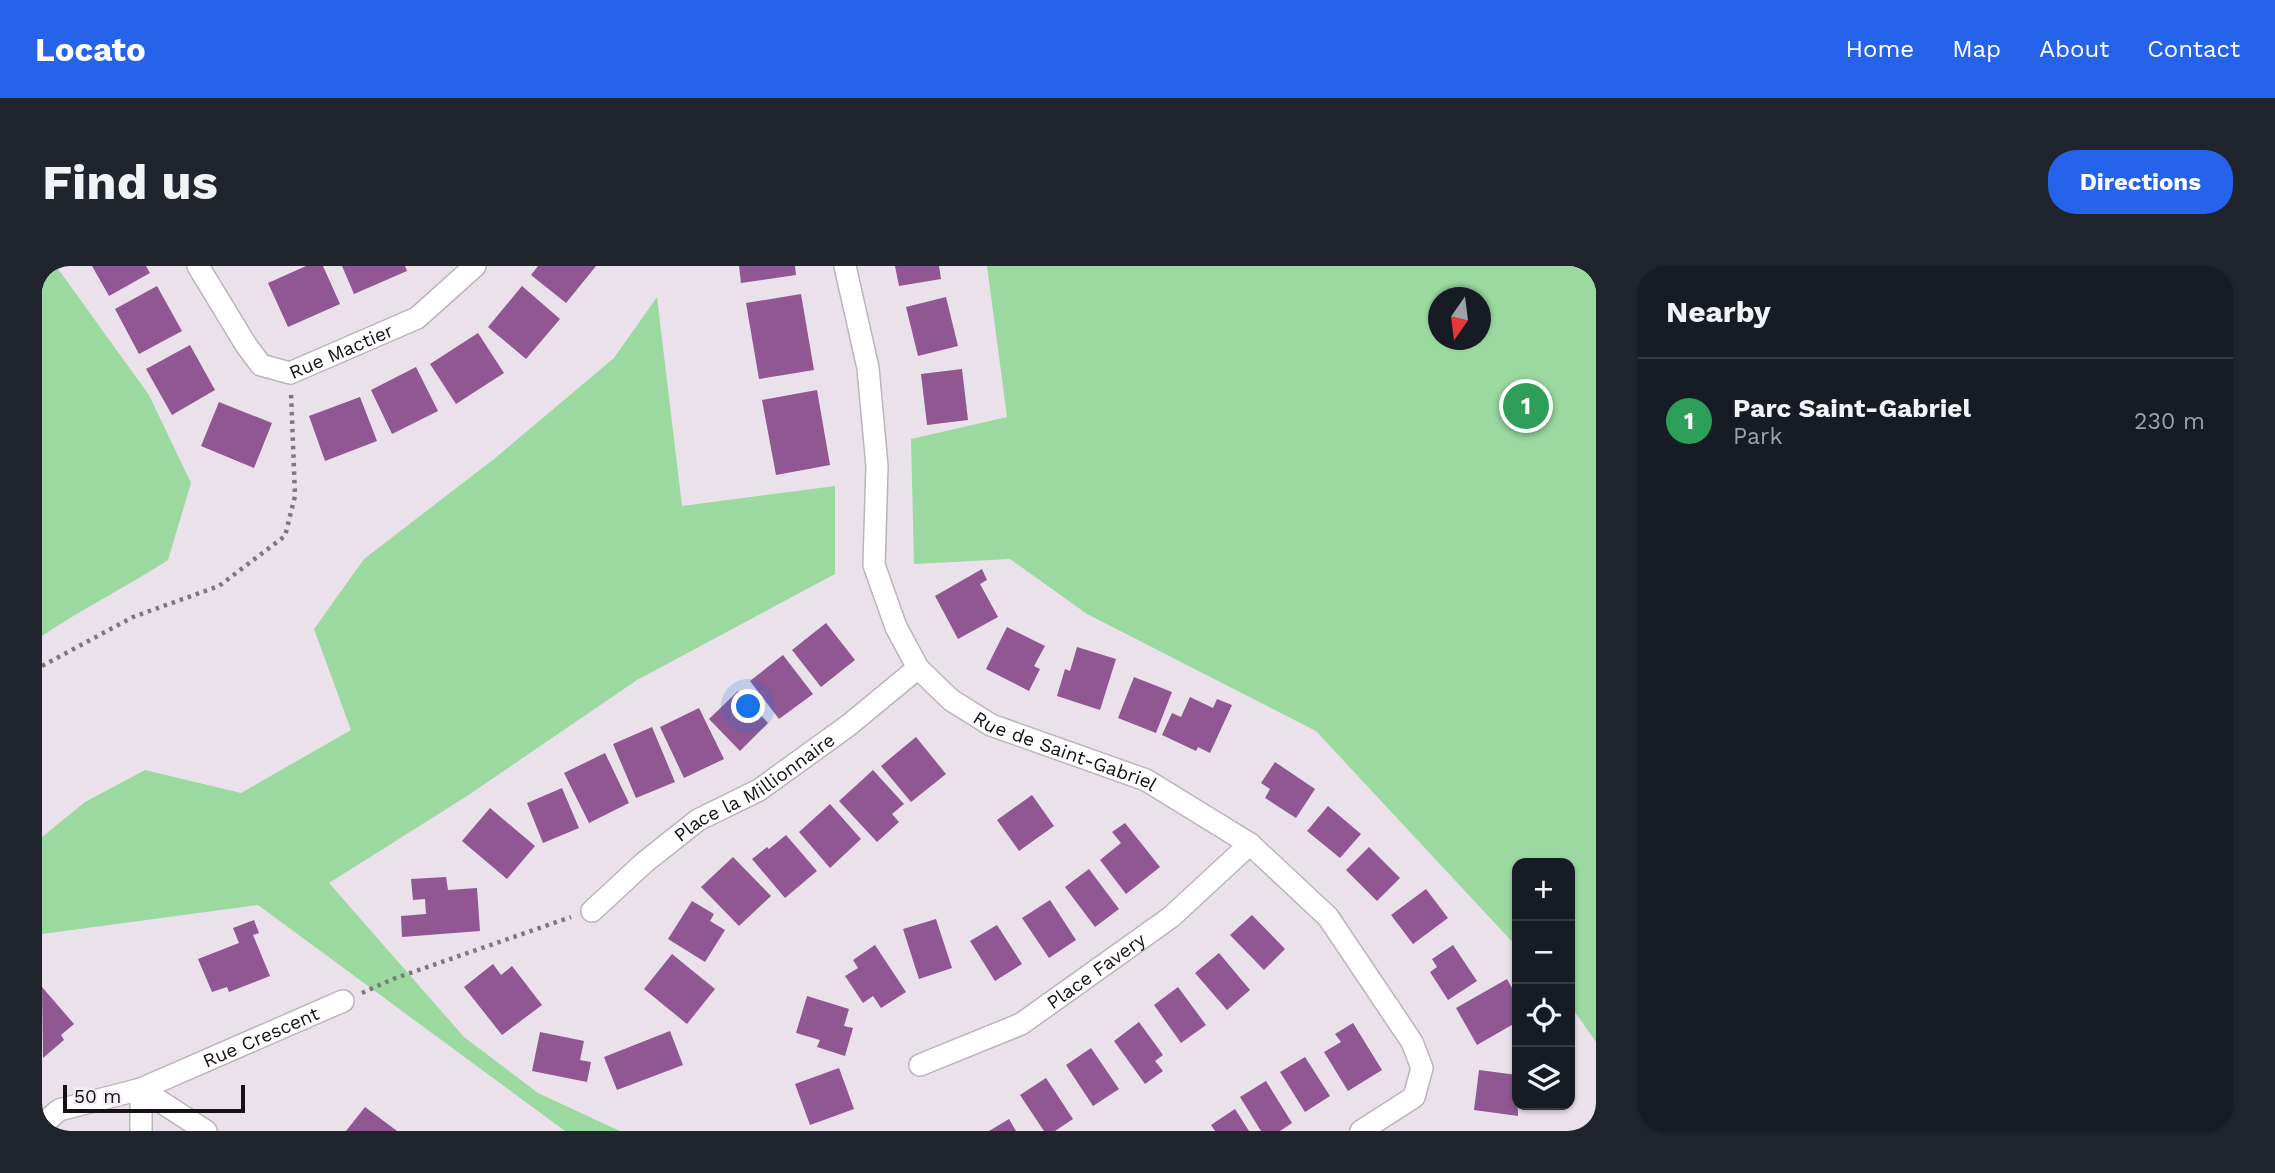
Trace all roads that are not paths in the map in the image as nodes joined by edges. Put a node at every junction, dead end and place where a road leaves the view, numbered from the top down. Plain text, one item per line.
1 (198, 266) edge
2 (475, 266) edge
3 (845, 266) edge
4 (918, 668) junction
5 (1250, 844) junction
6 (592, 911) road end
7 (343, 1001) road end
8 (920, 1065) dead end
9 (141, 1089) junction
10 (42, 1125) edge
11 (141, 1131) edge
12 (206, 1131) edge
13 (1361, 1131) edge

1 - 2 street, Rue Mactier
3 - 4 street, Rue de Saint-Gabriel
4 - 5 street, Rue de Saint-Gabriel
4 - 6 street, Place la Millionnaire
5 - 8 street, Place Favery
5 - 13 street, Rue de Saint-Gabriel
7 - 9 street, Rue Crescent
9 - 10 street, Rue Crescent
9 - 11 street
9 - 12 street

